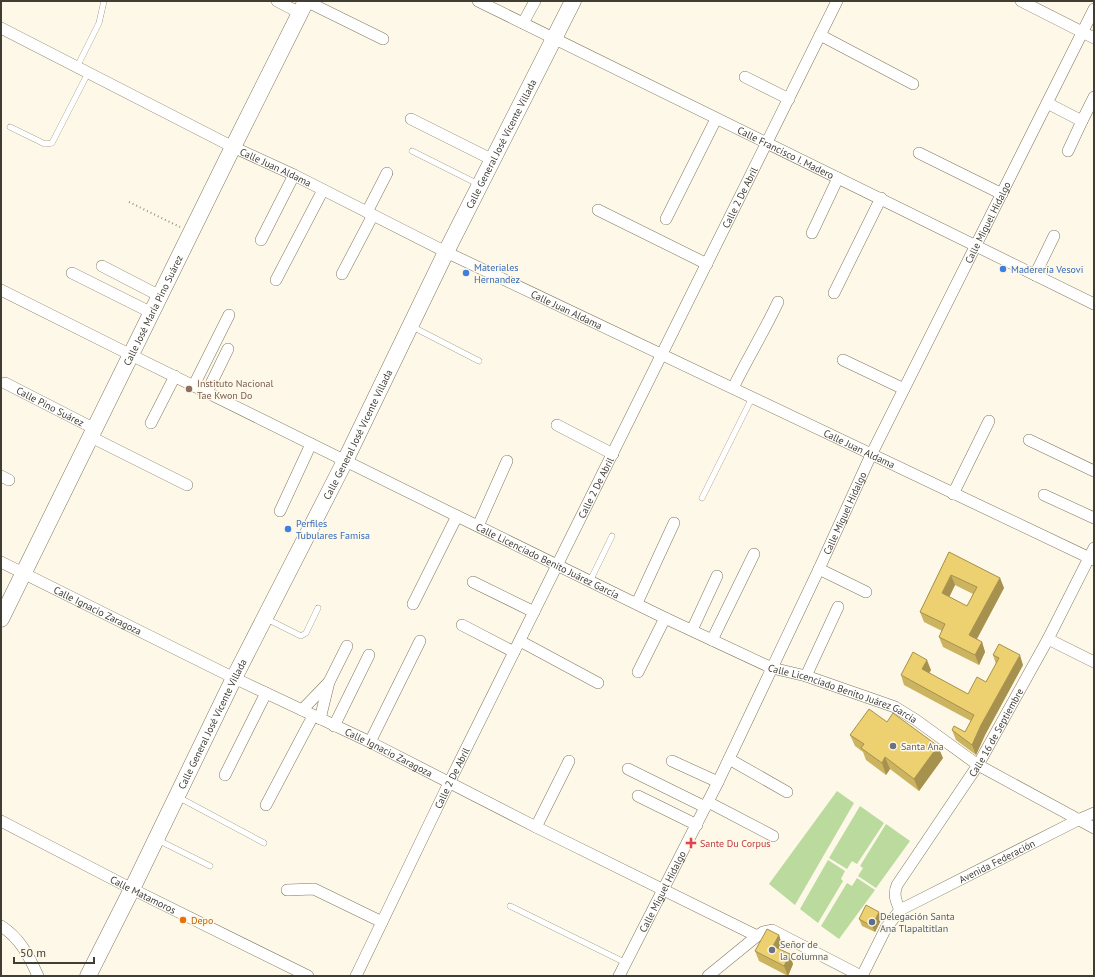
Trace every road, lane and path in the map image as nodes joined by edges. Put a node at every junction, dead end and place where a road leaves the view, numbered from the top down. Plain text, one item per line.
1 (104, 1) edge
2 (277, 1) edge
3 (478, 1) edge
4 (535, 1) edge
5 (573, 1) edge
6 (838, 1) edge
7 (1021, 1) edge
8 (304, 5) edge
9 (1094, 9) edge
10 (523, 23) junction
11 (1, 28) edge
12 (1082, 32) junction
13 (820, 35) junction
14 (554, 38) junction
15 (1094, 38) edge
16 (382, 39) dead end
17 (77, 67) junction
18 (88, 73) junction
19 (746, 77) dead end
20 (913, 84) dead end
21 (1094, 97) edge
22 (789, 99) junction
23 (1047, 103) junction
24 (411, 119) dead end
25 (716, 119) junction
26 (1082, 121) junction
27 (10, 127) dead end
28 (766, 144) junction
29 (232, 147) junction
30 (412, 150) dead end
31 (1068, 151) dead end
32 (919, 153) dead end
33 (493, 160) junction
34 (387, 173) dead end
35 (294, 175) junction
36 (838, 178) junction
37 (480, 185) junction
38 (323, 190) junction
39 (1002, 194) junction
40 (881, 198) junction
41 (129, 202) dead end
42 (598, 210) dead end
43 (370, 213) junction
44 (666, 219) dead end
45 (191, 232) junction
46 (812, 233) dead end
47 (1054, 236) dead end
48 (261, 240) dead end
49 (976, 246) junction
50 (446, 252) junction
51 (707, 264) junction
52 (102, 266) dead end
53 (72, 273) dead end
54 (342, 274) dead end
55 (1035, 275) junction
56 (276, 280) dead end
57 (834, 293) dead end
58 (2, 294) edge
59 (160, 296) junction
60 (778, 302) dead end
61 (1094, 304) edge
62 (152, 313) junction
63 (229, 315) dead end
64 (410, 326) junction
65 (228, 349) dead end
66 (663, 354) junction
67 (131, 355) junction
68 (843, 360) dead end
69 (479, 361) dead end
70 (175, 376) junction
71 (5, 383) dead end
72 (194, 385) junction
73 (733, 388) junction
74 (904, 389) junction
75 (207, 392) junction
76 (752, 398) junction
77 (989, 421) dead end
78 (152, 423) dead end
79 (557, 425) dead end
80 (93, 433) junction
81 (1029, 440) dead end
82 (311, 444) junction
83 (613, 454) junction
84 (871, 455) junction
85 (345, 461) junction
86 (507, 461) dead end
87 (1094, 471) edge
88 (187, 485) dead end
89 (953, 494) junction
90 (1044, 495) dead end
91 (702, 498) dead end
92 (280, 511) dead end
93 (457, 516) junction
94 (1094, 518) edge
95 (674, 523) dead end
96 (478, 526) junction
97 (612, 536) dead end
98 (754, 554) dead end
99 (1092, 555) edge
100 (1, 562) edge
101 (557, 564) junction
102 (819, 569) junction
103 (23, 573) junction
104 (717, 576) dead end
105 (590, 581) junction
106 (472, 582) dead end
107 (866, 592) dead end
108 (637, 603) junction
109 (413, 604) dead end
110 (838, 607) dead end
111 (318, 608) dead end
112 (534, 612) junction
113 (265, 618) junction
114 (665, 618) junction
115 (1, 619) edge
116 (462, 625) dead end
117 (692, 630) junction
118 (1048, 639) junction
119 (712, 640) junction
120 (420, 641) dead end
121 (520, 641) junction
122 (347, 646) dead end
123 (514, 652) junction
124 (369, 655) dead end
125 (1094, 662) edge
126 (772, 668) junction
127 (638, 672) dead end
128 (806, 676) junction
129 (234, 678) junction
130 (329, 682) junction
131 (598, 683) dead end
132 (266, 693) junction
133 (302, 710) junction
134 (316, 717) junction
135 (334, 726) junction
136 (370, 742) junction
137 (729, 759) junction
138 (570, 761) dead end
139 (672, 761) dead end
140 (978, 765) junction
141 (628, 769) dead end
142 (225, 775) dead end
143 (718, 782) junction
144 (449, 783) junction
145 (788, 792) dead end
146 (638, 796) dead end
147 (177, 797) junction
148 (266, 805) dead end
149 (707, 805) junction
150 (1094, 813) edge
151 (1078, 820) junction
152 (1, 821) edge
153 (697, 825) junction
154 (536, 827) junction
155 (1094, 828) edge
156 (773, 836) dead end
157 (156, 839) junction
158 (264, 843) dead end
159 (210, 866) dead end
160 (132, 889) junction
161 (286, 890) dead end
162 (664, 890) junction
163 (510, 906) dead end
164 (900, 910) junction
165 (382, 922) junction
166 (1, 926) edge
167 (757, 936) junction
168 (626, 963) junction
169 (38, 976) edge
170 (88, 976) edge
171 (308, 976) edge
172 (356, 976) edge
173 (619, 976) edge
174 (708, 976) edge
175 (862, 976) edge

1 - 17 lane
2 - 8 street
3 - 10 street, Calle Francisco I. Madero
4 - 10 street
5 - 14 main road, Calle General José Vicente Villada
6 - 13 street, Calle 2 De Abril
7 - 12 street
8 - 16 street
8 - 29 main road, Calle José María Pino Suárez
9 - 12 street, Calle Miguel Hidalgo
10 - 14 street, Calle Francisco I. Madero
11 - 17 street, Calle Juan Aldama
12 - 15 street
12 - 23 street, Calle Miguel Hidalgo
13 - 20 street
13 - 22 street, Calle 2 De Abril
14 - 25 street, Calle Francisco I. Madero
14 - 33 main road, Calle General José Vicente Villada
17 - 18 street, Calle Juan Aldama
18 - 27 lane
18 - 29 street, Calle Juan Aldama
19 - 22 street
21 - 26 street
22 - 28 street, Calle 2 De Abril
23 - 26 street
23 - 39 street, Calle Miguel Hidalgo
24 - 33 street
25 - 28 street, Calle Francisco I. Madero
25 - 44 street
26 - 31 street
28 - 36 street, Calle Francisco I. Madero
28 - 51 street, Calle 2 De Abril
29 - 35 street, Calle Juan Aldama
29 - 45 main road, Calle José María Pino Suárez
30 - 37 lane
32 - 39 street
33 - 37 main road, Calle General José Vicente Villada
34 - 43 street
35 - 38 street, Calle Juan Aldama
35 - 48 street
36 - 40 street, Calle Francisco I. Madero
36 - 46 street
37 - 50 main road, Calle General José Vicente Villada
38 - 43 street, Calle Juan Aldama
38 - 56 street
39 - 49 street, Calle Miguel Hidalgo
40 - 49 street, Calle Francisco I. Madero
40 - 57 street
41 - 45 path
42 - 51 street
43 - 50 street, Calle Juan Aldama
43 - 54 street
45 - 59 main road, Calle José María Pino Suárez
47 - 55 street
49 - 55 street, Calle Francisco I. Madero
49 - 74 street, Calle Miguel Hidalgo
50 - 64 main road, Calle General José Vicente Villada
50 - 66 street, Calle Juan Aldama
51 - 66 street, Calle 2 De Abril
52 - 59 street
53 - 62 street
55 - 61 street, Calle Francisco I. Madero
58 - 67 street, Calle Licenciado Benito Juárez García
59 - 62 main road, Calle José María Pino Suárez
60 - 73 street
62 - 67 main road, Calle José María Pino Suárez
63 - 72 street
64 - 69 lane
64 - 85 main road, Calle General José Vicente Villada
65 - 75 street
66 - 73 street, Calle Juan Aldama
66 - 83 street, Calle 2 De Abril
67 - 70 street, Calle Licenciado Benito Juárez García
67 - 80 main road, Calle José María Pino Suárez
68 - 74 street
70 - 72 street, Calle Licenciado Benito Juárez García
70 - 78 street
71 - 80 street, Calle Pino Suárez
72 - 75 street, Calle Licenciado Benito Juárez García
73 - 76 street, Calle Juan Aldama
74 - 84 street, Calle Miguel Hidalgo
75 - 82 street, Calle Licenciado Benito Juárez García
76 - 84 street, Calle Juan Aldama
76 - 91 lane
77 - 89 street
79 - 83 street
80 - 88 street, Calle Pino Suárez
80 - 103 main road, Calle José María Pino Suárez
81 - 87 street
82 - 85 street, Calle Licenciado Benito Juárez García
82 - 92 street
83 - 101 street, Calle 2 De Abril
84 - 89 street, Calle Juan Aldama
84 - 102 street, Calle Miguel Hidalgo
85 - 93 street, Calle Licenciado Benito Juárez García
85 - 113 main road, Calle General José Vicente Villada
86 - 96 street
89 - 99 street, Calle Juan Aldama
90 - 94 street
93 - 96 street, Calle Licenciado Benito Juárez García
93 - 109 street
95 - 108 street
96 - 101 street, Calle Licenciado Benito Juárez García
97 - 105 lane
98 - 119 street
99 - 118 street, Calle 16 de Septiembre
100 - 103 street, Calle Ignacio Zaragoza
101 - 105 street, Calle Licenciado Benito Juárez García
101 - 112 street, Calle 2 De Abril
102 - 107 street
102 - 126 street, Calle Miguel Hidalgo
103 - 115 main road, Calle José María Pino Suárez
103 - 129 street, Calle Ignacio Zaragoza
104 - 117 street
105 - 108 street, Calle Licenciado Benito Juárez García
106 - 112 street
108 - 114 street, Calle Licenciado Benito Juárez García
110 - 128 street
111 - 113 lane
112 - 121 street, Calle 2 De Abril
113 - 129 main road, Calle General José Vicente Villada
114 - 117 street, Calle Licenciado Benito Juárez García
114 - 127 street
116 - 123 street
117 - 119 street, Calle Licenciado Benito Juárez García
118 - 125 street
118 - 140 street, Calle 16 de Septiembre
119 - 126 street, Calle Licenciado Benito Juárez García
120 - 136 street
121 - 123 street, Calle 2 De Abril
121 - 131 street
122 - 130 street
123 - 144 street, Calle 2 De Abril
124 - 135 street
126 - 128 street, Calle Licenciado Benito Juárez García
126 - 137 street, Calle Miguel Hidalgo
128 - 140 street, Calle Licenciado Benito Juárez García
129 - 132 street, Calle Ignacio Zaragoza
129 - 147 main road, Calle General José Vicente Villada
130 - 133 street
130 - 134 street
132 - 133 street, Calle Ignacio Zaragoza
132 - 142 street
133 - 134 street, Calle Ignacio Zaragoza
134 - 135 street, Calle Ignacio Zaragoza
134 - 148 street
135 - 136 street, Calle Ignacio Zaragoza
136 - 144 street, Calle Ignacio Zaragoza
137 - 143 street, Calle Miguel Hidalgo
137 - 145 street
138 - 154 street
139 - 143 street
140 - 151 street, Calle Licenciado Benito Juárez García
140 - 164 street, Calle 16 de Septiembre
141 - 149 street
143 - 149 street, Calle Miguel Hidalgo
144 - 154 street, Calle Ignacio Zaragoza
144 - 165 street, Calle 2 De Abril
146 - 153 street
147 - 157 main road, Calle General José Vicente Villada
147 - 158 lane
149 - 153 street, Calle Miguel Hidalgo
149 - 156 street
150 - 151 street, Avenida Federación
151 - 155 street, Calle Licenciado Benito Juárez García
151 - 164 street, Avenida Federación
152 - 160 street, Calle Matamoros
153 - 162 street, Calle Miguel Hidalgo
154 - 162 street, Calle Ignacio Zaragoza
157 - 159 lane
157 - 160 main road, Calle General José Vicente Villada
160 - 170 main road, Calle General José Vicente Villada
160 - 171 street, Calle Matamoros
161 - 165 street
162 - 167 street, Calle Ignacio Zaragoza
162 - 168 street, Calle Miguel Hidalgo
163 - 168 lane
164 - 175 street
165 - 172 street, Calle 2 De Abril
166 - 169 street
167 - 174 street
167 - 175 street
168 - 173 street, Calle Miguel Hidalgo

